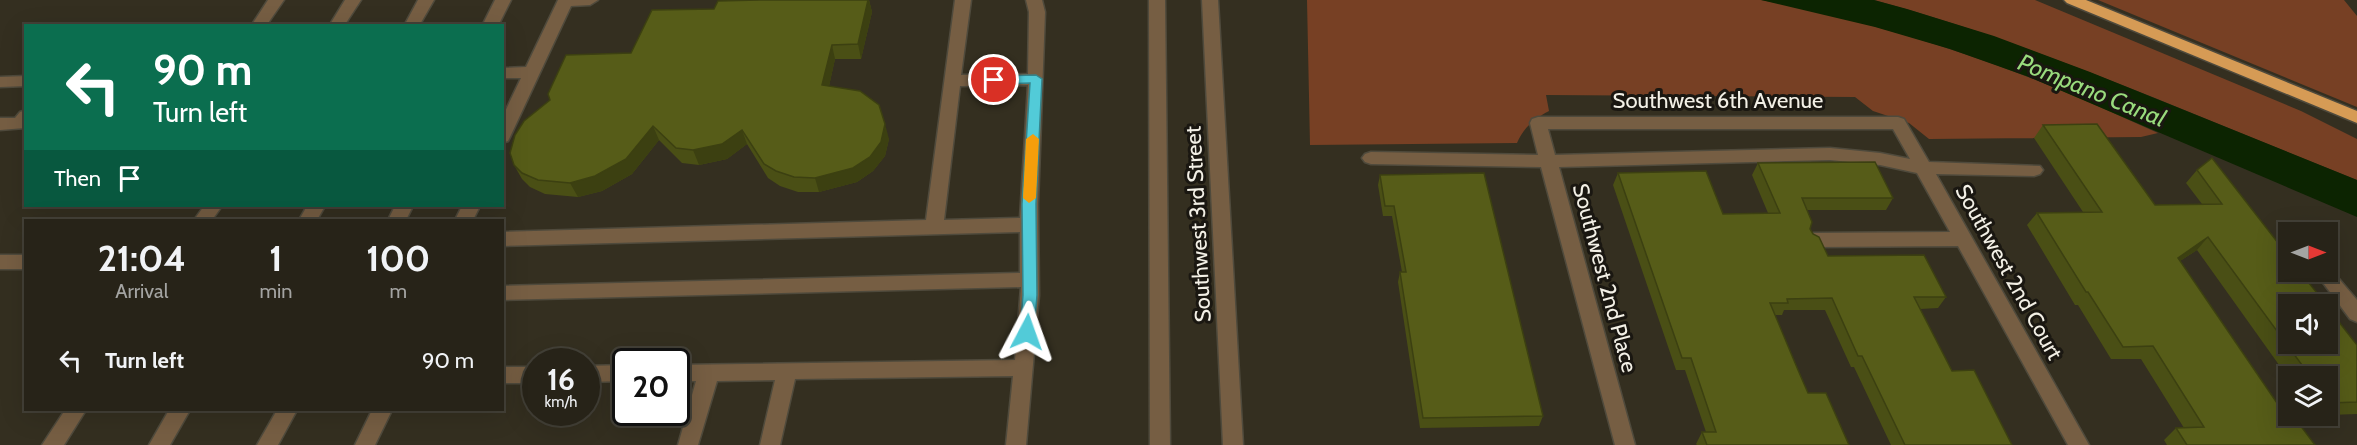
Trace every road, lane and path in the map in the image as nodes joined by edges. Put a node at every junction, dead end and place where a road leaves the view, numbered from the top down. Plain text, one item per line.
1 (276, 0) edge
2 (353, 0) edge
3 (426, 0) edge
4 (503, 0) edge
5 (566, 0) edge
6 (590, 0) edge
7 (963, 0) edge
8 (1034, 0) edge
9 (1157, 0) edge
10 (1210, 0) edge
11 (2072, 0) edge
12 (259, 24) edge
13 (337, 24) edge
14 (412, 24) edge
15 (491, 24) edge
16 (532, 72) junction
17 (504, 73) edge
18 (1036, 79) junction
19 (24, 81) edge
20 (951, 81) junction
21 (0, 82) edge
22 (2357, 117) edge
23 (24, 118) edge
24 (1538, 123) joint
25 (1898, 123) joint
26 (0, 124) edge
27 (504, 133) edge
28 (1371, 158) dead end
29 (1549, 161) junction
30 (1923, 168) junction
31 (2034, 170) dead end
32 (1030, 225) junction
33 (934, 227) junction
34 (504, 239) edge
35 (1963, 239) junction
36 (1814, 240) edge
37 (0, 262) edge
38 (24, 262) edge
39 (1029, 280) junction
40 (2332, 282) edge
41 (504, 293) edge
42 (2357, 314) edge
43 (1024, 368) junction
44 (786, 371) junction
45 (709, 372) junction
46 (690, 373) edge
47 (504, 375) edge
48 (522, 375) edge
49 (75, 411) edge
50 (179, 411) edge
51 (286, 411) edge
52 (381, 411) edge
53 (52, 445) edge
54 (159, 445) edge
55 (267, 445) edge
56 (364, 445) edge
57 (688, 445) edge
58 (770, 445) edge
59 (1016, 445) edge
60 (1160, 445) edge
61 (1233, 445) edge
62 (1626, 445) edge
63 (2079, 445) edge

1 - 12 street
2 - 13 street
3 - 14 street
4 - 15 street
5 - 6 street
5 - 16 street
7 - 20 street
8 - 18 street
9 - 60 street, Southwest 3rd Street
10 - 61 street, Southwest 3rd Street
11 - 22 highway
16 - 17 street
16 - 27 street
18 - 20 street
18 - 32 street
19 - 21 street
20 - 33 street
23 - 26 street
24 - 25 street, Southwest 6th Avenue
24 - 29 street, Southwest 2nd Place
25 - 30 street, Southwest 2nd Court
28 - 29 street
29 - 30 street
29 - 62 street, Southwest 2nd Place
30 - 31 street
30 - 35 street, Southwest 2nd Court
32 - 33 street
32 - 39 street
33 - 34 street
35 - 36 street
35 - 63 street, Southwest 2nd Court
37 - 38 street
39 - 41 street
39 - 43 street
40 - 42 street
43 - 44 street
43 - 59 street
44 - 45 street
44 - 58 street
45 - 46 street
45 - 57 street
47 - 48 street
49 - 53 street
50 - 54 street
51 - 55 street
52 - 56 street

